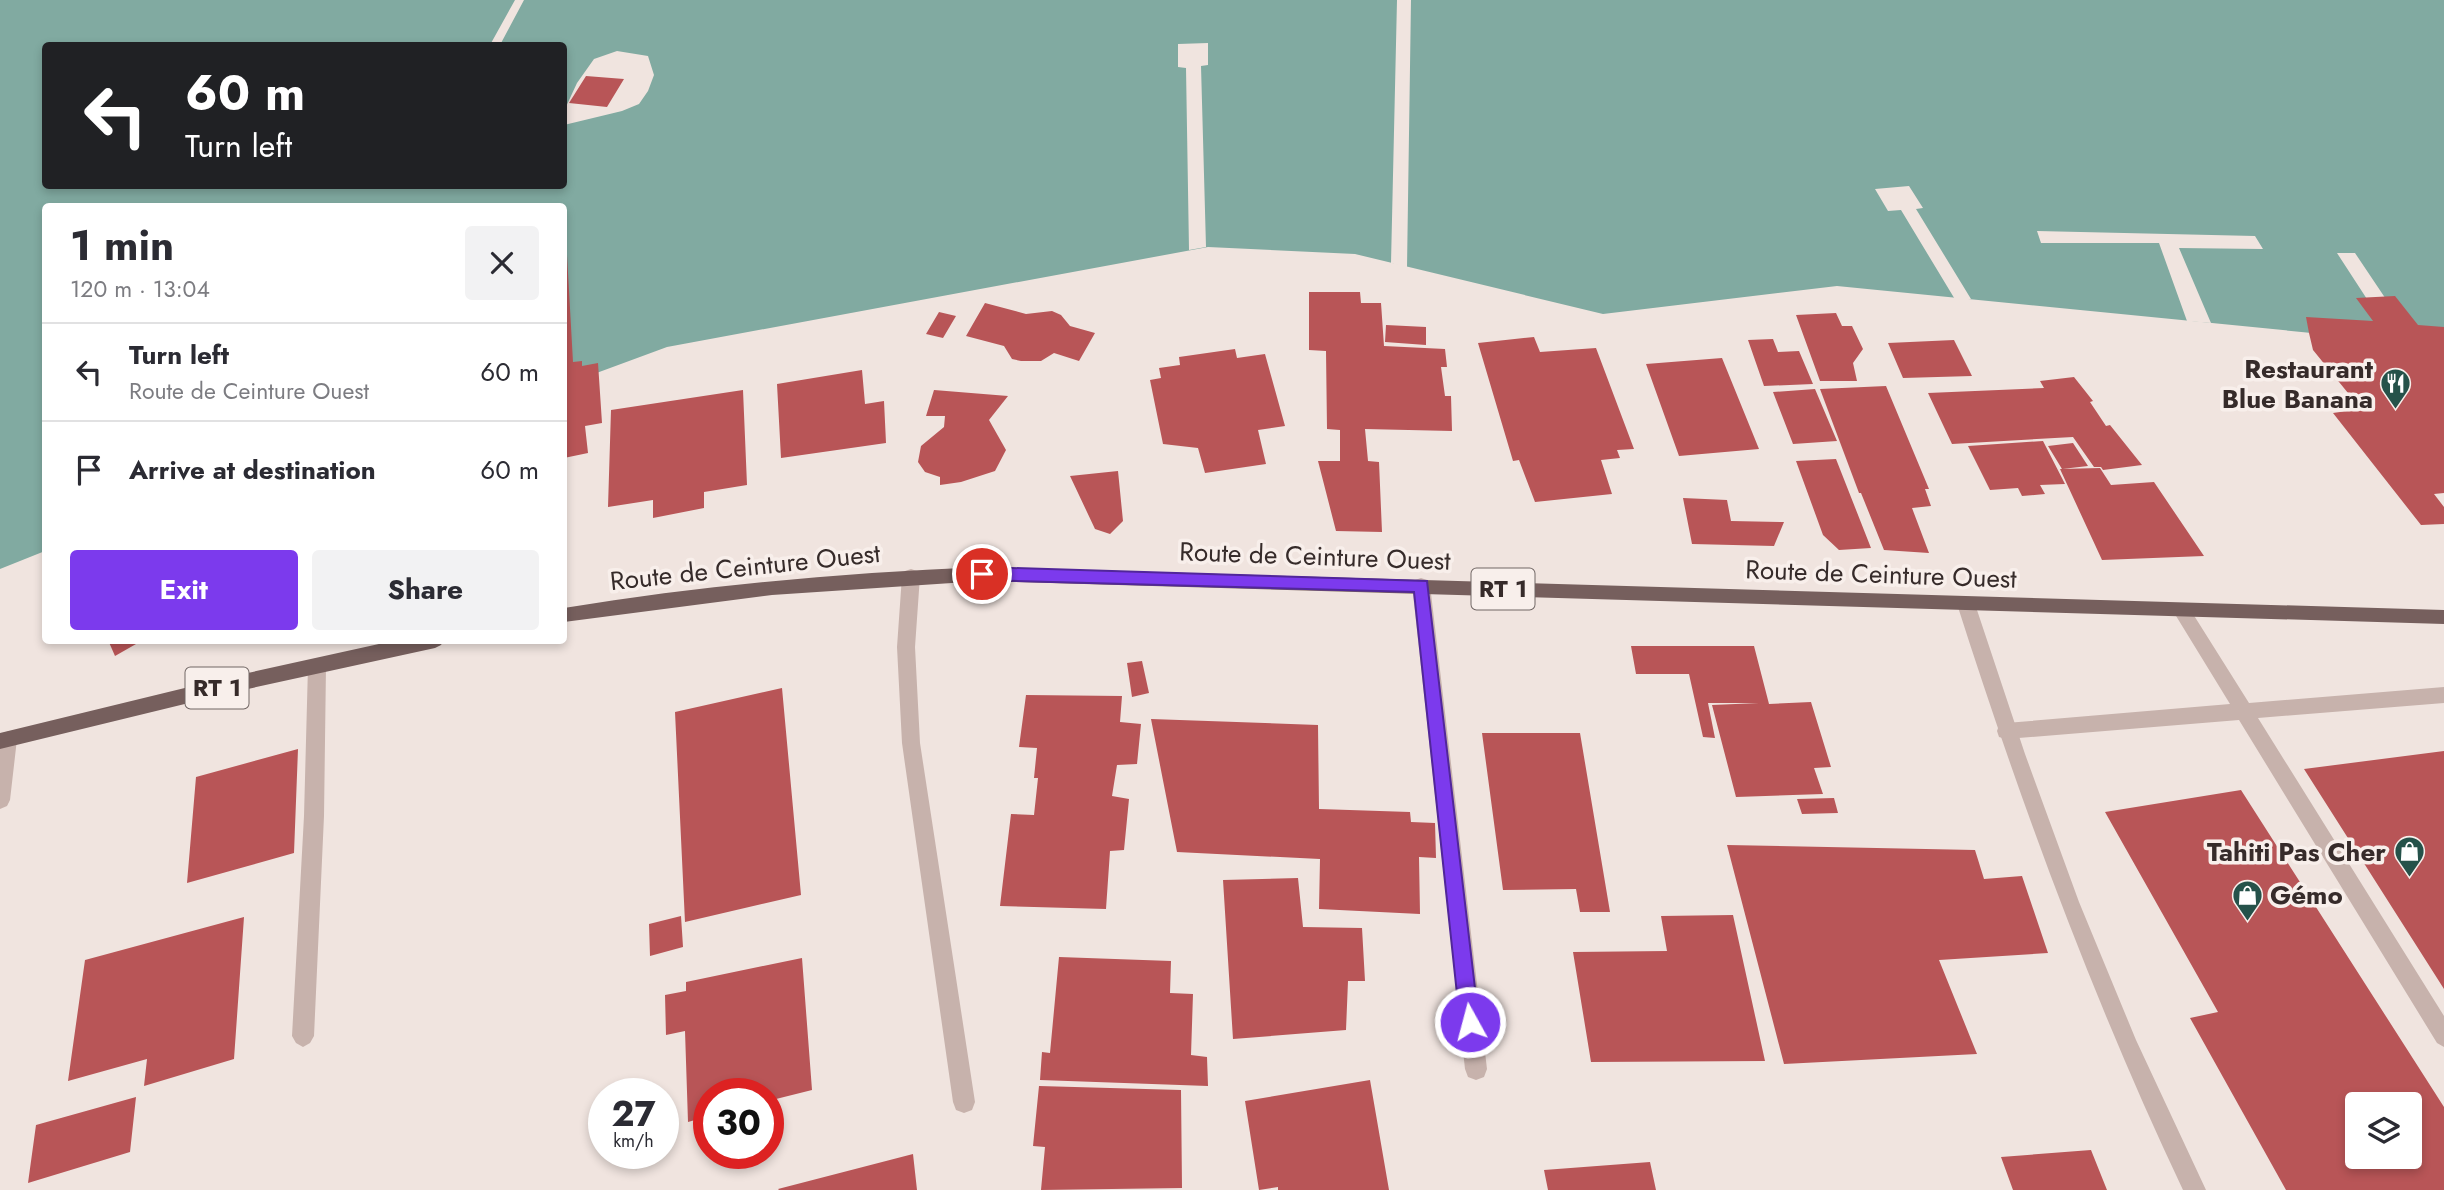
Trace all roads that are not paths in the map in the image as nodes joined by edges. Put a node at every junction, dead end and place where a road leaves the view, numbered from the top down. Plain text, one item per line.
1 (911, 576) junction
2 (1421, 585) junction
3 (1966, 604) junction
4 (2182, 611) junction
5 (567, 615) edge
6 (2444, 617) edge
7 (417, 644) edge
8 (317, 666) junction
9 (2444, 695) edge
10 (2243, 709) junction
11 (2006, 731) junction
12 (4, 741) edge
13 (0, 800) edge
14 (303, 1036) dead end
15 (2444, 1036) edge
16 (1476, 1069) dead end
17 (964, 1102) dead end
18 (2195, 1190) edge

1 - 2 main road, Route de Ceinture Ouest / RT 1
1 - 5 main road, Route de Ceinture Ouest / RT 1
1 - 17 street
2 - 3 main road, Route de Ceinture Ouest / RT 1
2 - 16 street
3 - 4 main road, Route de Ceinture Ouest / RT 1
3 - 11 street
4 - 6 main road, Route de Ceinture Ouest / RT 1
4 - 10 street
7 - 8 main road, RT 1
8 - 12 main road, RT 1
8 - 14 street
9 - 10 street
10 - 11 street
10 - 15 street
11 - 18 street
12 - 13 street

